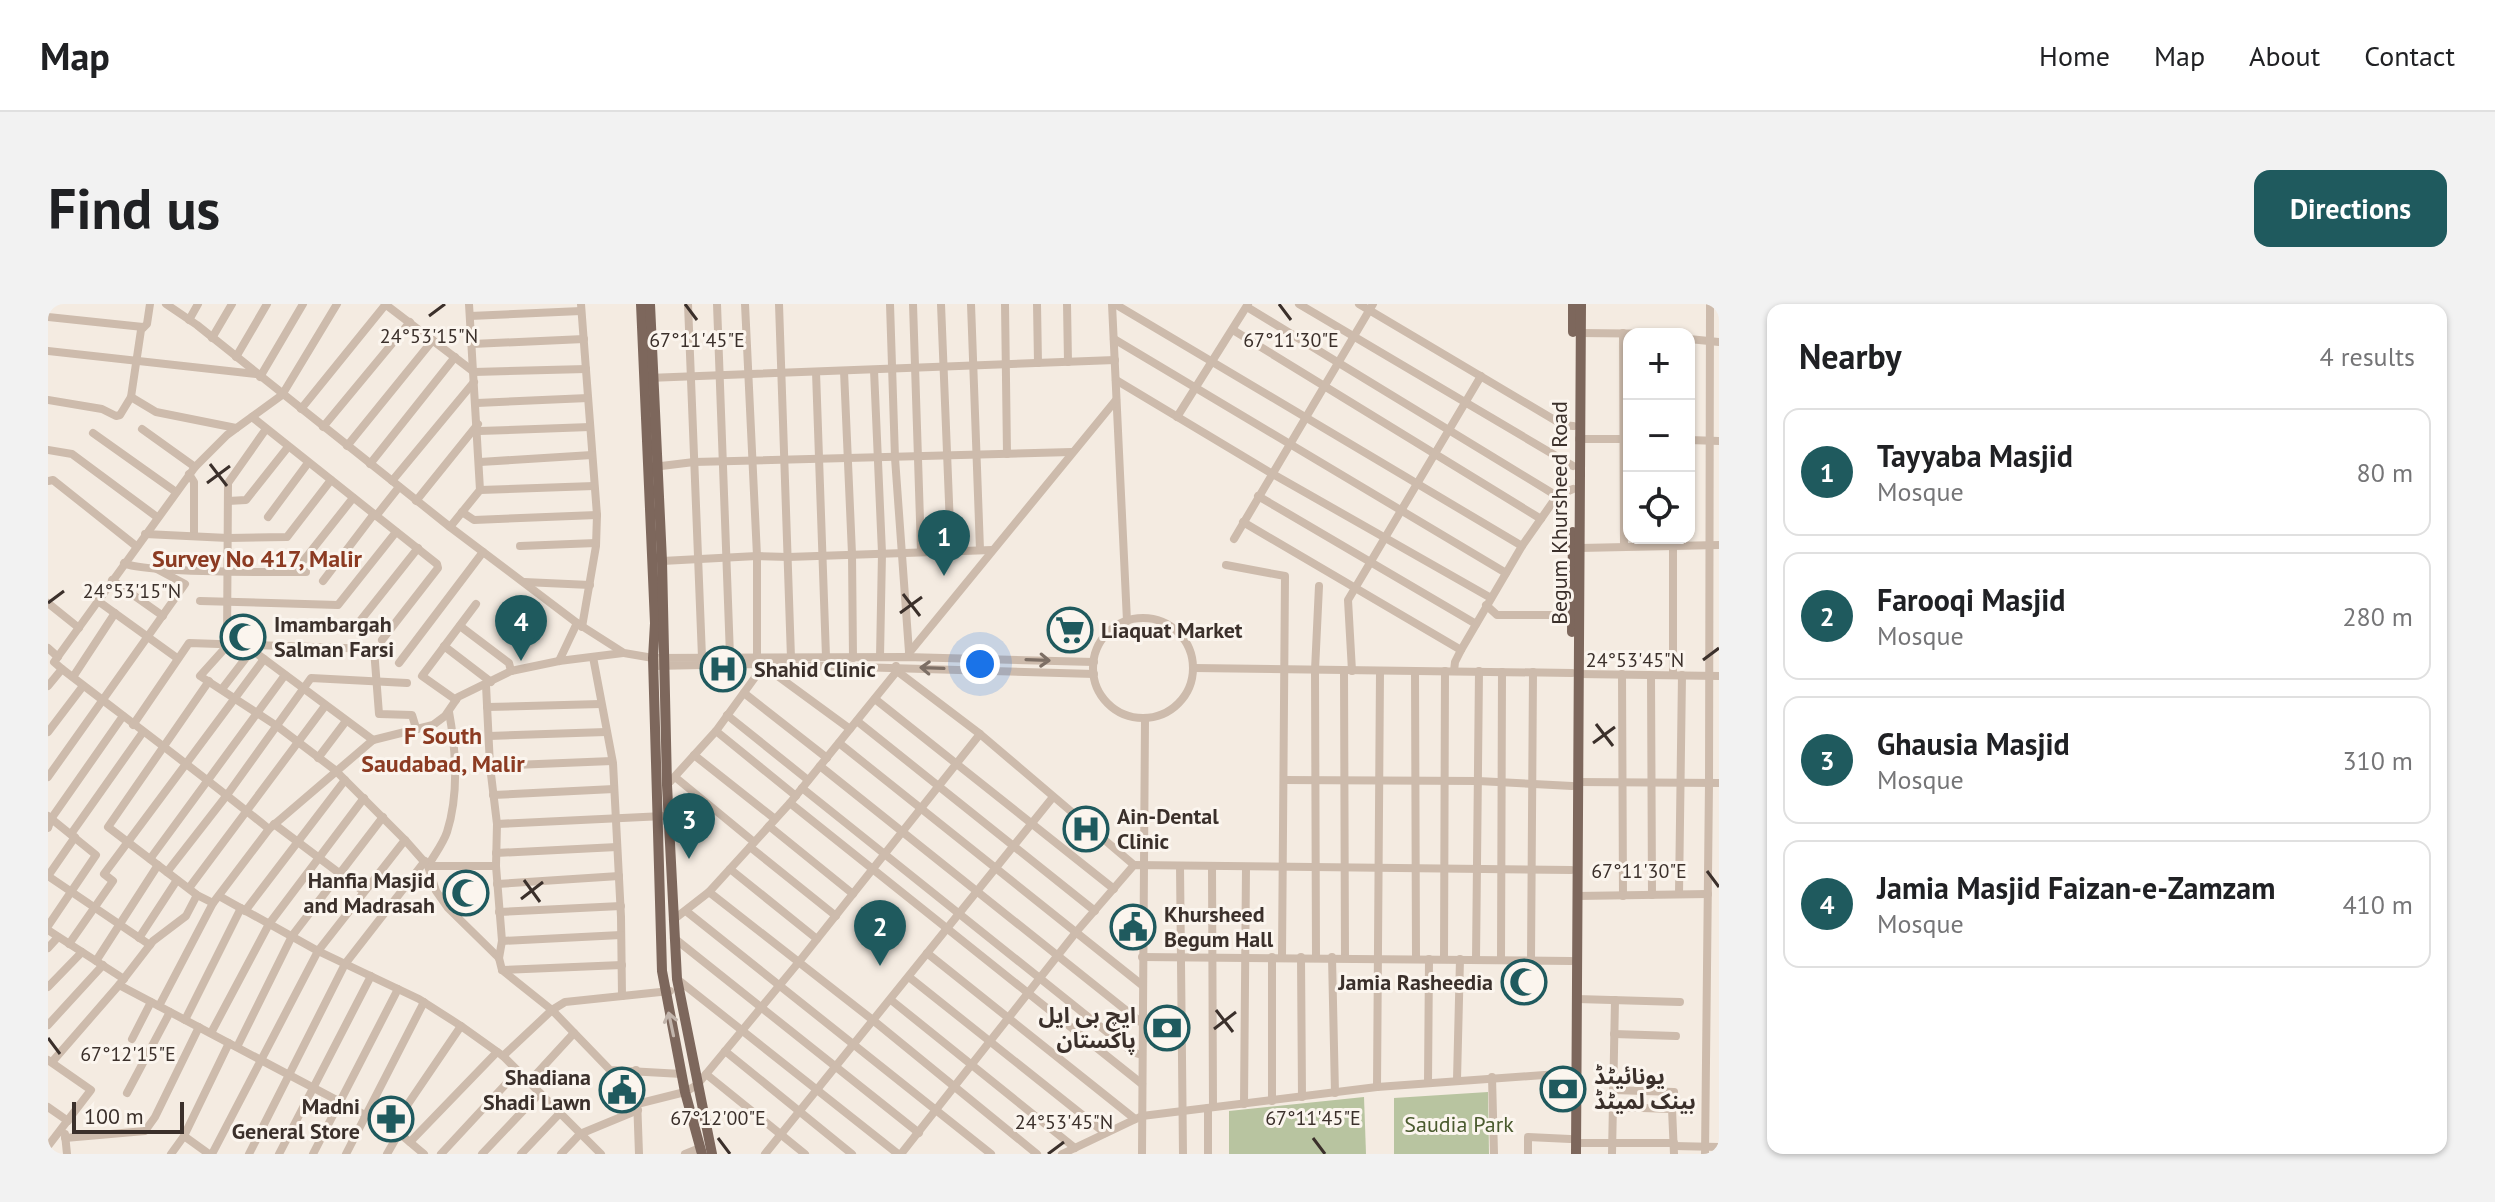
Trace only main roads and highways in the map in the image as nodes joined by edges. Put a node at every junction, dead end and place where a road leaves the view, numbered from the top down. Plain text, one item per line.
1 (641, 304) edge
2 (650, 304) edge
3 (1573, 304) edge
4 (1581, 304) edge
5 (649, 378) junction
6 (653, 467) junction
7 (658, 662) junction
8 (1575, 674) junction
9 (1575, 827) junction
10 (1573, 968) junction
11 (1573, 1148) edge
12 (701, 1151) edge
13 (712, 1154) edge

1 - 5 main road
2 - 5 main road
3 - 8 main road, Begum Khursheed Road
4 - 8 main road, Begum Khursheed Road
5 - 6 main road
6 - 7 main road
6 - 7 main road
12 -> 7 main road
7 - 13 main road
8 - 9 main road, Begum Khursheed Road
9 - 10 main road, Begum Khursheed Road
9 - 10 main road, Begum Khursheed Road
10 - 11 main road, Begum Khursheed Road
10 - 11 main road, Begum Khursheed Road

